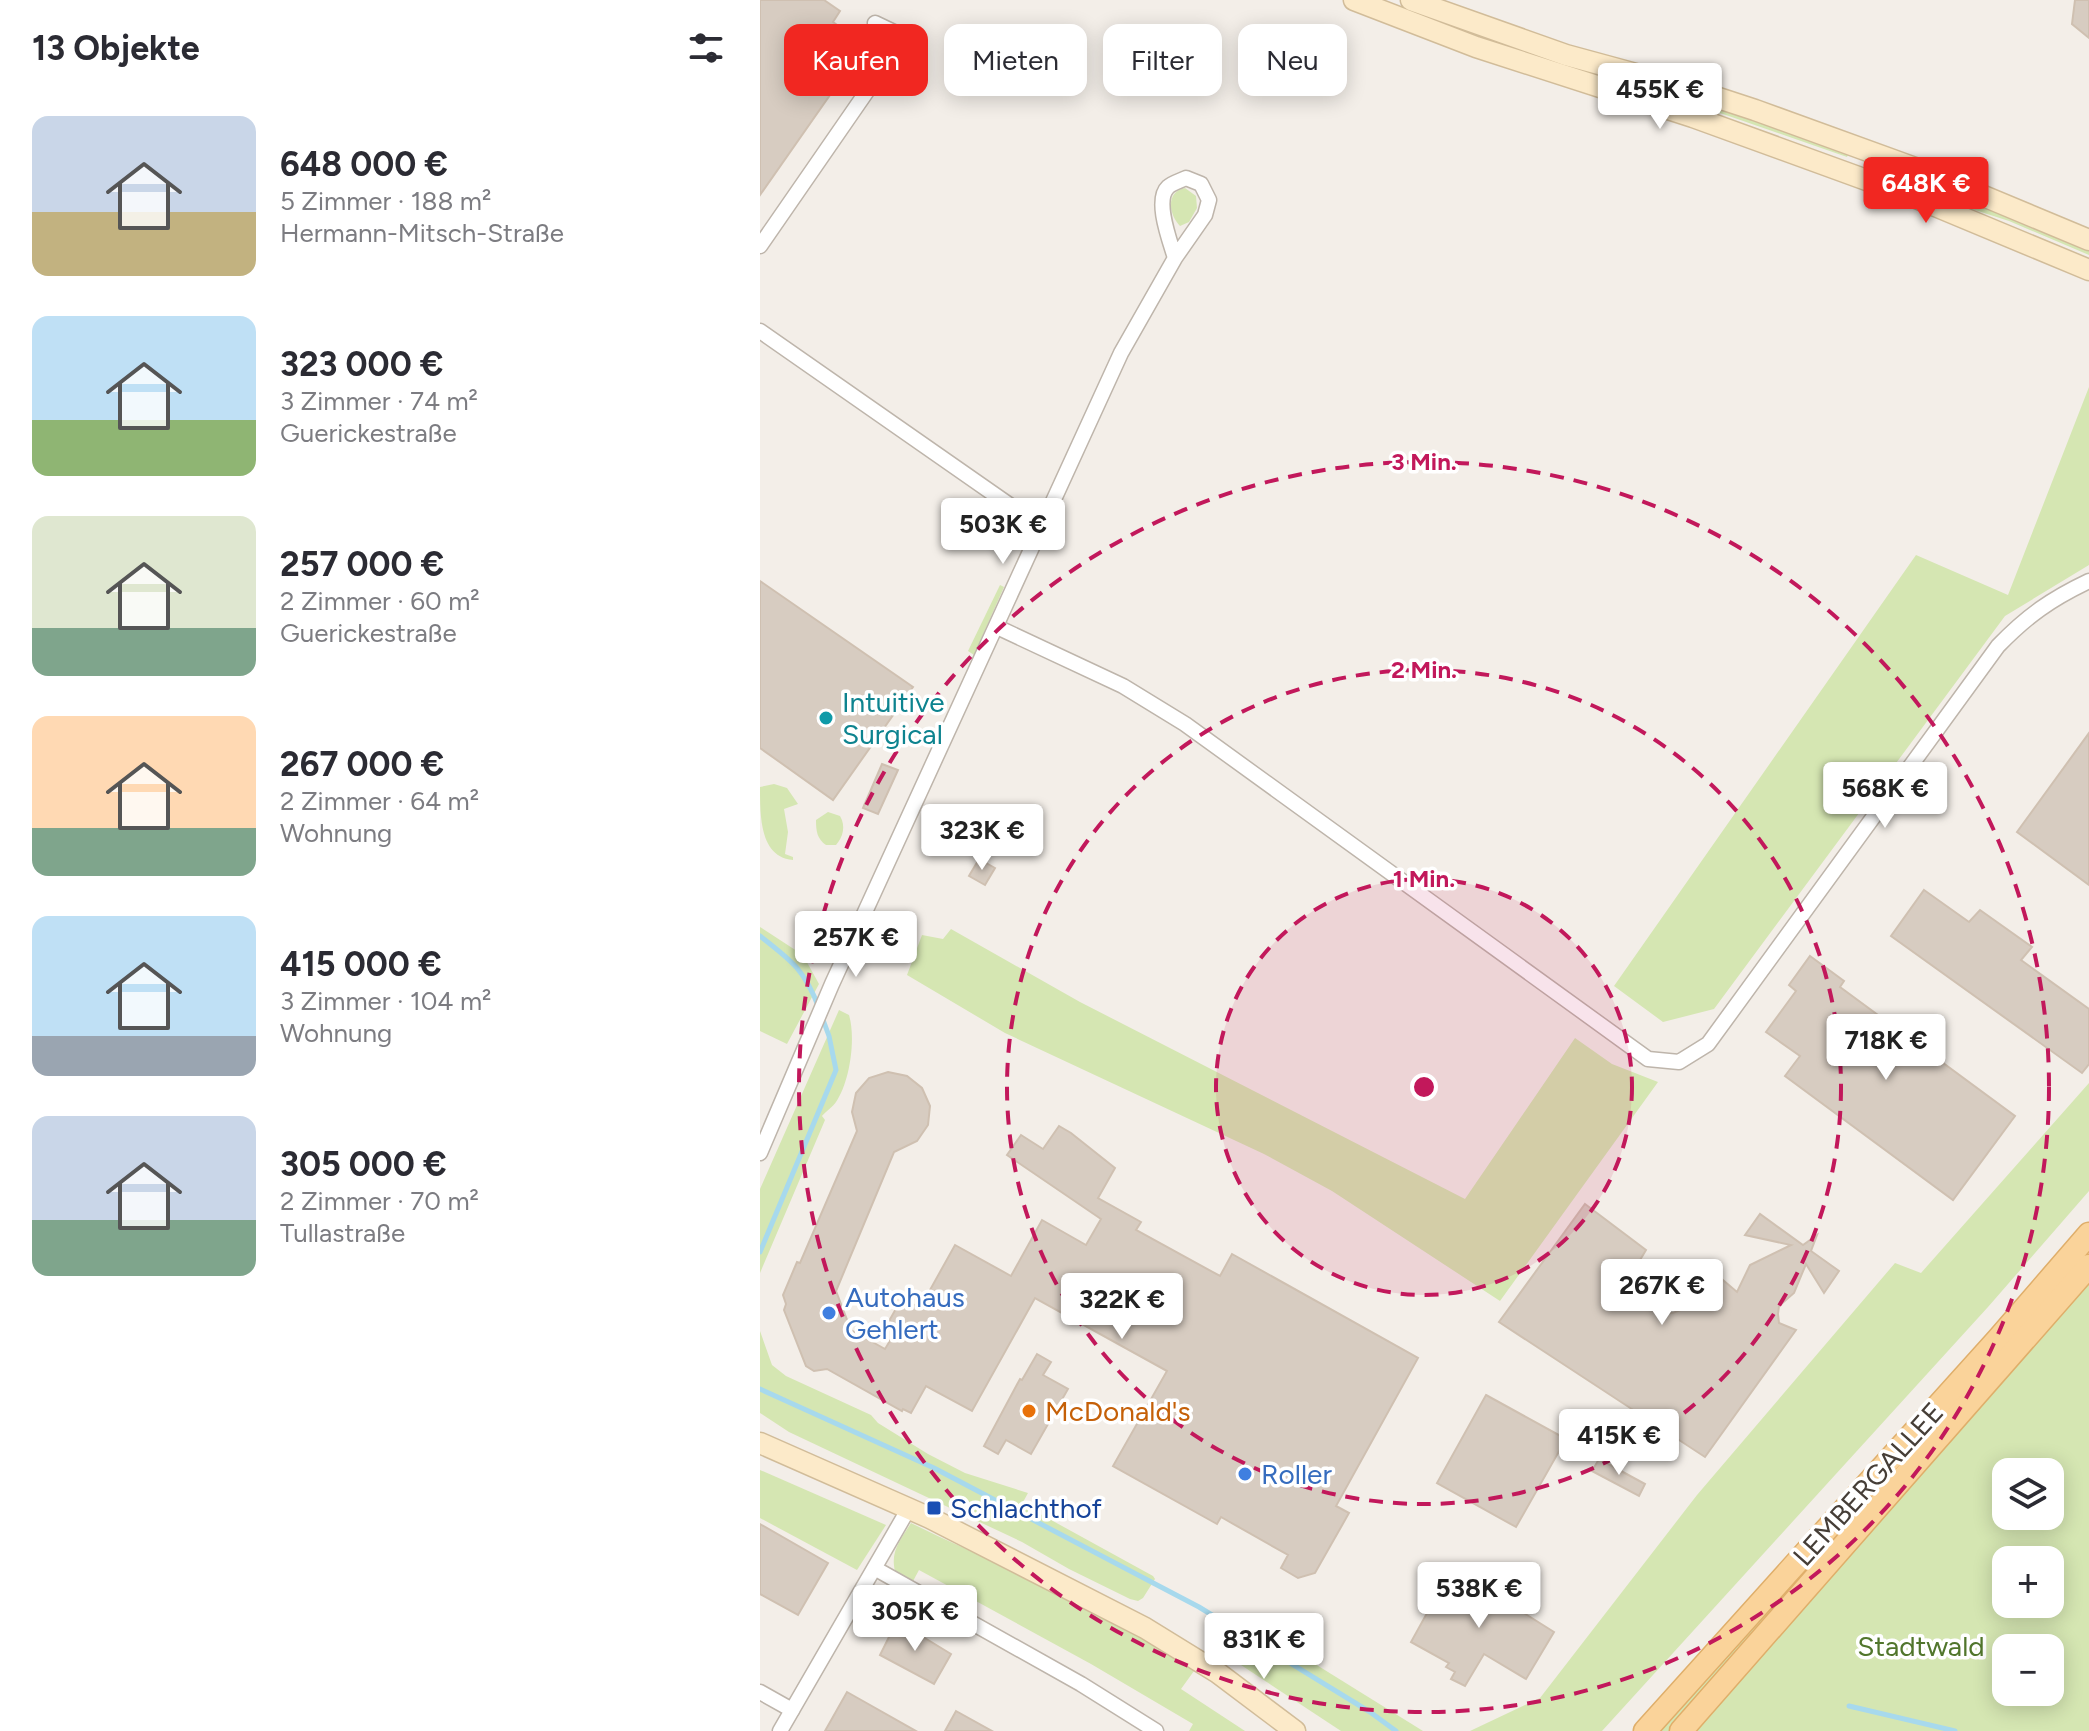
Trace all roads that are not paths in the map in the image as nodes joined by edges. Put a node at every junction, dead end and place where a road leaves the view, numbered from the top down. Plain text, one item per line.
1 (1354, 0) edge
2 (1411, 0) edge
3 (875, 23) dead end
4 (1901, 163) junction
5 (1891, 189) junction
6 (2089, 240) edge
7 (760, 246) edge
8 (1175, 258) junction
9 (2089, 270) edge
10 (760, 331) edge
11 (1041, 527) junction
12 (2089, 581) edge
13 (997, 627) junction
14 (760, 1153) edge
15 (2089, 1234) edge
16 (2089, 1266) edge
17 (760, 1443) edge
18 (909, 1508) junction
19 (876, 1569) junction
20 (760, 1692) edge
21 (792, 1710) junction
22 (780, 1731) edge
23 (1156, 1731) edge
24 (1295, 1731) edge
25 (1645, 1731) edge
26 (1681, 1731) edge

1 - 5 main road
2 - 4 main road
3 - 7 street
4 - 5 main road
4 - 6 main road
5 - 9 main road
8 - 8 street
8 - 11 street
10 - 11 street
11 - 13 street
12 - 13 street
13 - 14 street
15 - 25 main road, LEMBERGALLEE
16 - 26 main road, LEMBERGALLEE
17 - 18 main road
18 - 19 street
18 - 24 main road
19 - 21 street
19 - 23 street
20 - 21 street
21 - 22 street

